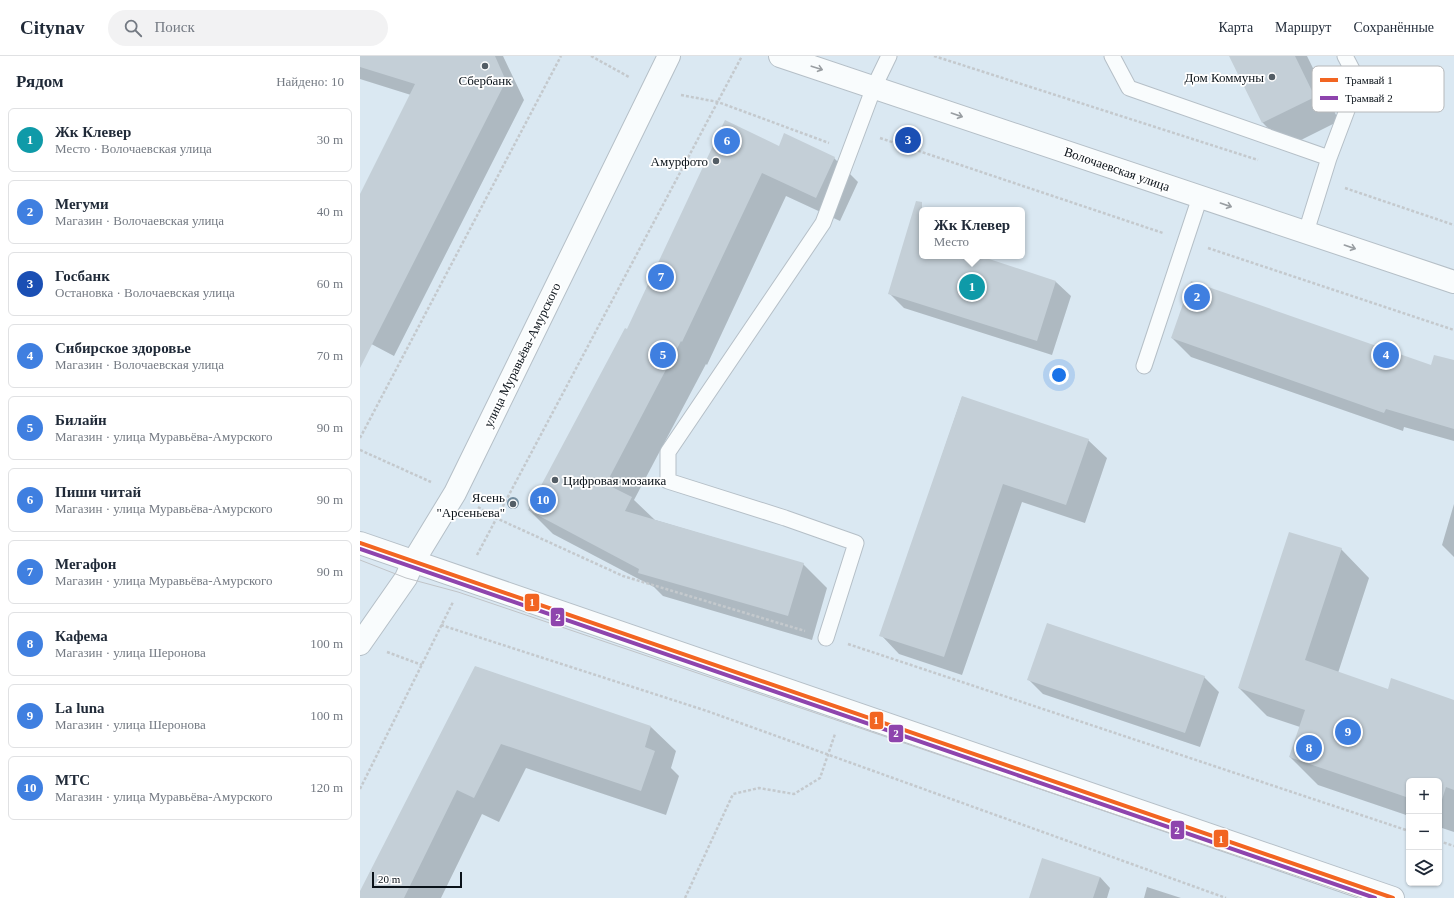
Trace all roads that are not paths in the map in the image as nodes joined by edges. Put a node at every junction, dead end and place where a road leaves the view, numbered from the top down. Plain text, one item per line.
1 (669, 56) edge
2 (780, 56) edge
3 (889, 56) edge
4 (1112, 56) edge
5 (1345, 56) edge
6 (1350, 66) edge
7 (874, 87) junction
8 (1347, 112) edge
9 (1329, 158) junction
10 (1200, 197) junction
11 (1306, 232) junction
12 (1454, 282) edge
13 (1144, 366) dead end
14 (360, 543) edge
15 (413, 562) junction
16 (826, 638) road end
17 (360, 644) edge
18 (1393, 898) edge

1 - 15 main road, улица Муравьёва-Амурского
2 -> 7 main road, Волочаевская улица
3 - 7 lane
4 - 9 lane
5 - 6 lane
7 -> 10 main road, Волочаевская улица
7 - 16 lane
8 - 9 lane
9 - 11 lane
10 -> 11 main road, Волочаевская улица
10 - 13 lane
11 -> 12 main road, Волочаевская улица
14 - 15 main road
15 - 17 main road, улица Муравьёва-Амурского
15 - 18 main road

